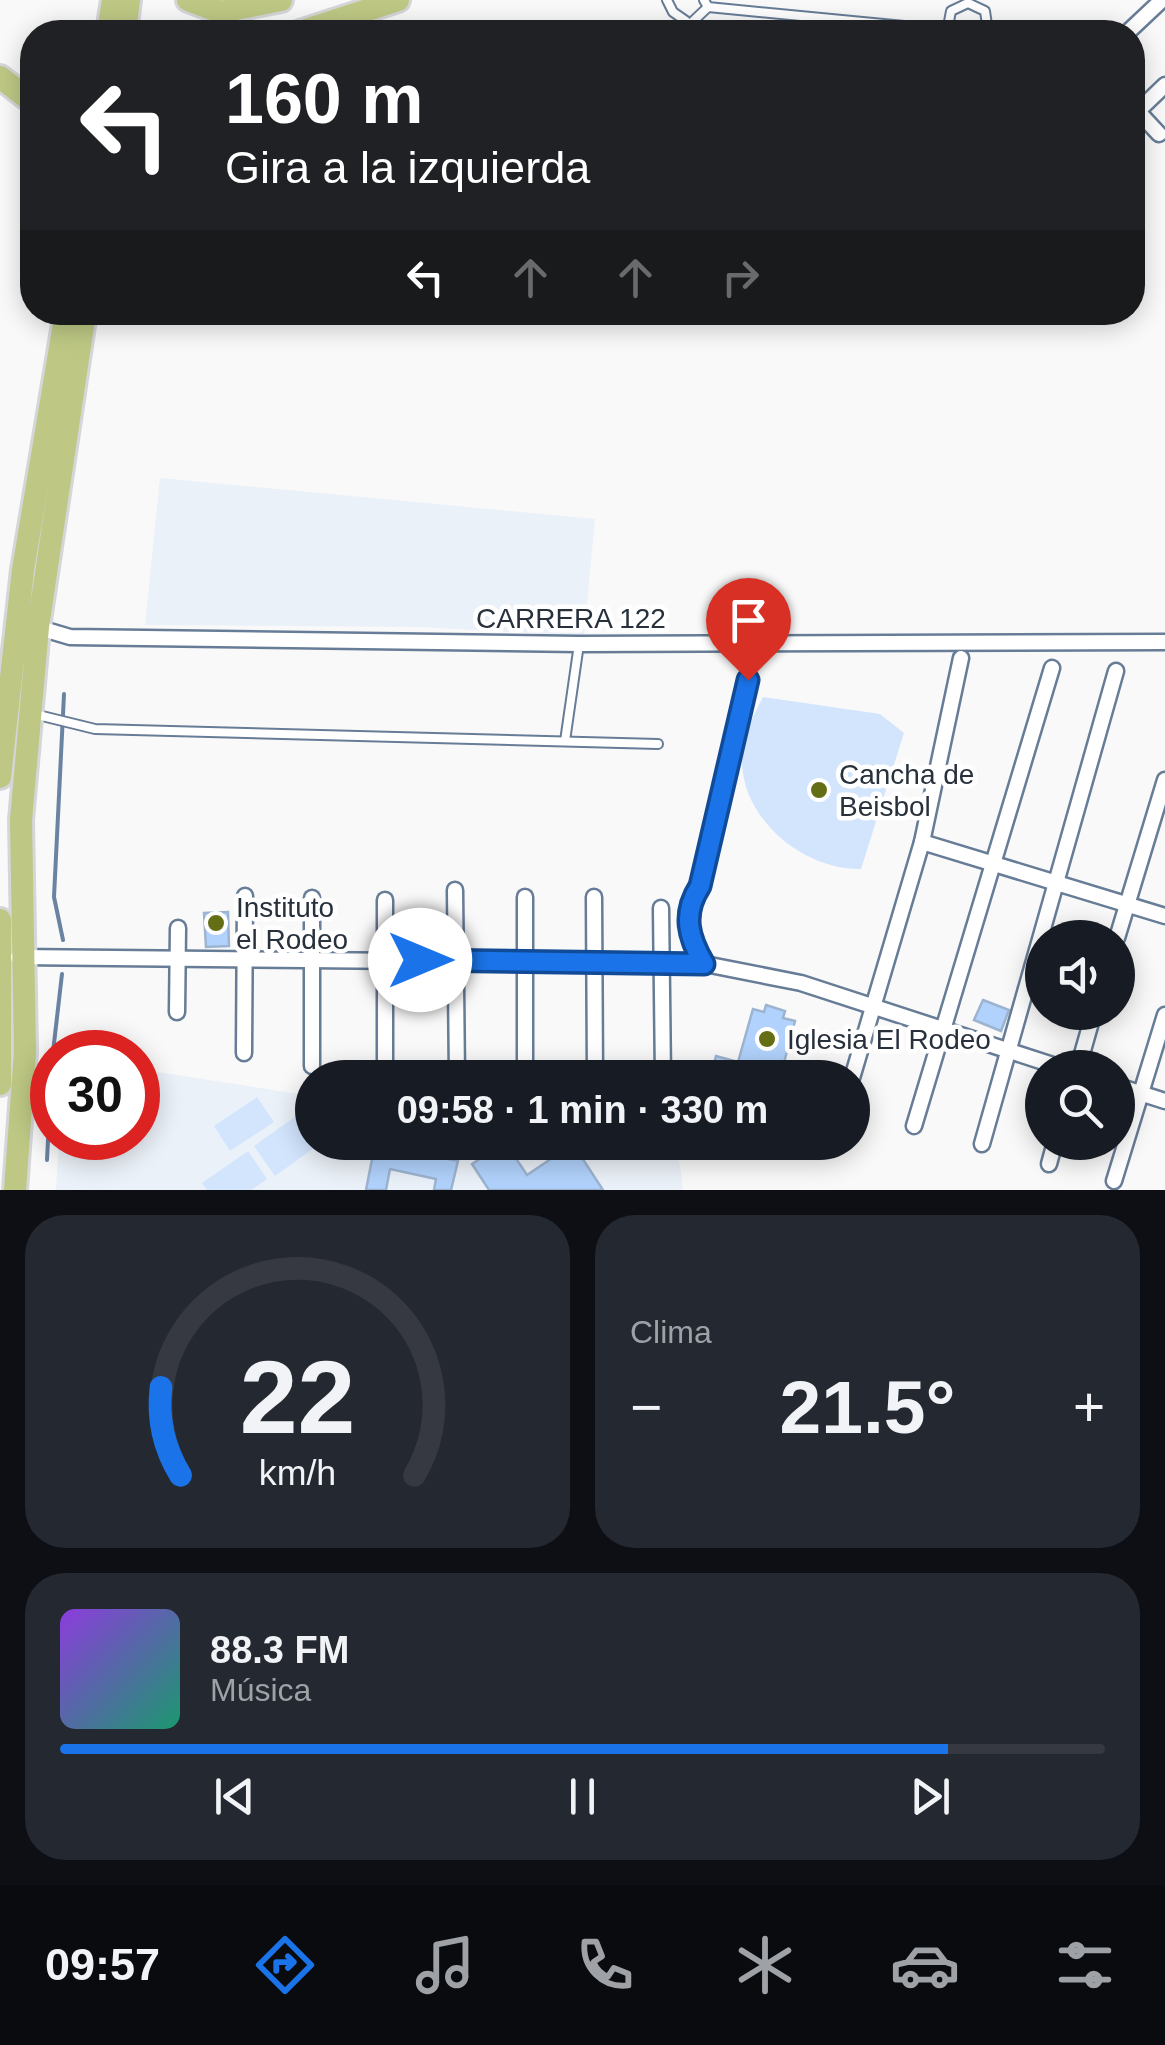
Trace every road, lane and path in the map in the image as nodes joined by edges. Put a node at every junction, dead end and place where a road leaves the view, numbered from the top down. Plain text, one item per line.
1 (188, 0) edge
2 (281, 0) edge
3 (398, 0) edge
4 (1162, 0) edge
5 (968, 2) edge
6 (706, 4) edge
7 (337, 20) edge
8 (848, 20) edge
9 (949, 20) edge
10 (986, 20) edge
11 (1141, 20) edge
12 (0, 77) edge
13 (1165, 84) edge
14 (20, 93) edge
15 (1145, 100) edge
16 (1145, 119) edge
17 (1159, 134) dead end
18 (64, 325) edge
19 (84, 325) edge
20 (27, 625) junction
21 (1165, 642) edge
22 (579, 644) junction
23 (960, 658) dead end
24 (1052, 668) dead end
25 (1116, 672) dead end
26 (748, 680) dead end
27 (30, 713) junction
28 (565, 741) junction
29 (658, 744) dead end
30 (0, 777) edge
31 (1165, 780) edge
32 (922, 842) junction
33 (993, 864) junction
34 (1056, 882) junction
35 (455, 890) dead end
36 (245, 896) dead end
37 (525, 897) dead end
38 (594, 897) dead end
39 (312, 898) dead end
40 (385, 900) dead end
41 (1127, 904) junction
42 (661, 908) dead end
43 (1165, 916) edge
44 (0, 920) edge
45 (1122, 920) edge
46 (178, 928) dead end
47 (1, 957) edge
48 (25, 957) junction
49 (178, 958) junction
50 (245, 959) junction
51 (311, 959) junction
52 (384, 960) junction
53 (456, 960) junction
54 (525, 961) junction
55 (593, 961) junction
56 (661, 962) junction
57 (704, 964) junction
58 (873, 1006) junction
59 (176, 1012) dead end
60 (1165, 1015) edge
61 (944, 1029) junction
62 (1008, 1050) junction
63 (244, 1054) dead end
64 (1025, 1056) edge
65 (312, 1060) edge
66 (385, 1060) edge
67 (457, 1060) edge
68 (525, 1060) edge
69 (595, 1060) edge
70 (664, 1060) edge
71 (857, 1060) edge
72 (0, 1084) edge
73 (1135, 1091) edge
74 (1141, 1093) junction
75 (1165, 1101) edge
76 (914, 1126) dead end
77 (982, 1144) dead end
78 (1050, 1160) edge
79 (1049, 1164) dead end
80 (1114, 1181) dead end
81 (15, 1190) edge

1 - 2 highway
3 - 7 highway
4 - 11 street
5 - 9 lane
5 - 10 lane
6 - 8 lane
12 - 14 highway
13 - 15 street
16 - 17 street
18 - 20 highway
19 - 20 highway
20 - 22 street, CARRERA 122
20 - 27 highway
20 - 30 highway
21 - 22 street, CARRERA 122
22 - 28 lane
23 - 32 street
24 - 33 street
25 - 34 street
26 - 57 lane
27 - 28 lane
27 - 48 highway
28 - 29 lane
31 - 41 street
32 - 33 street
32 - 58 street
33 - 34 street
33 - 61 street
34 - 41 street
34 - 62 street
35 - 53 street
36 - 50 street
37 - 54 street
38 - 55 street
39 - 51 street
40 - 52 street
41 - 43 street
41 - 45 street
42 - 56 street
44 - 47 highway
46 - 49 street
47 - 48 street
47 - 72 highway
48 - 49 street
48 - 81 highway
49 - 50 street
49 - 59 street
50 - 51 street
50 - 63 street
51 - 52 street
51 - 65 street
52 - 53 street
52 - 66 street
53 - 54 street
53 - 67 street
54 - 55 street
54 - 68 street
55 - 56 street
55 - 69 street
56 - 57 street
56 - 70 street
57 - 58 street
58 - 61 street
58 - 71 street
60 - 74 street
61 - 62 street
61 - 76 street
62 - 64 street
62 - 77 street
73 - 74 street
74 - 75 street
74 - 80 street
78 - 79 street

